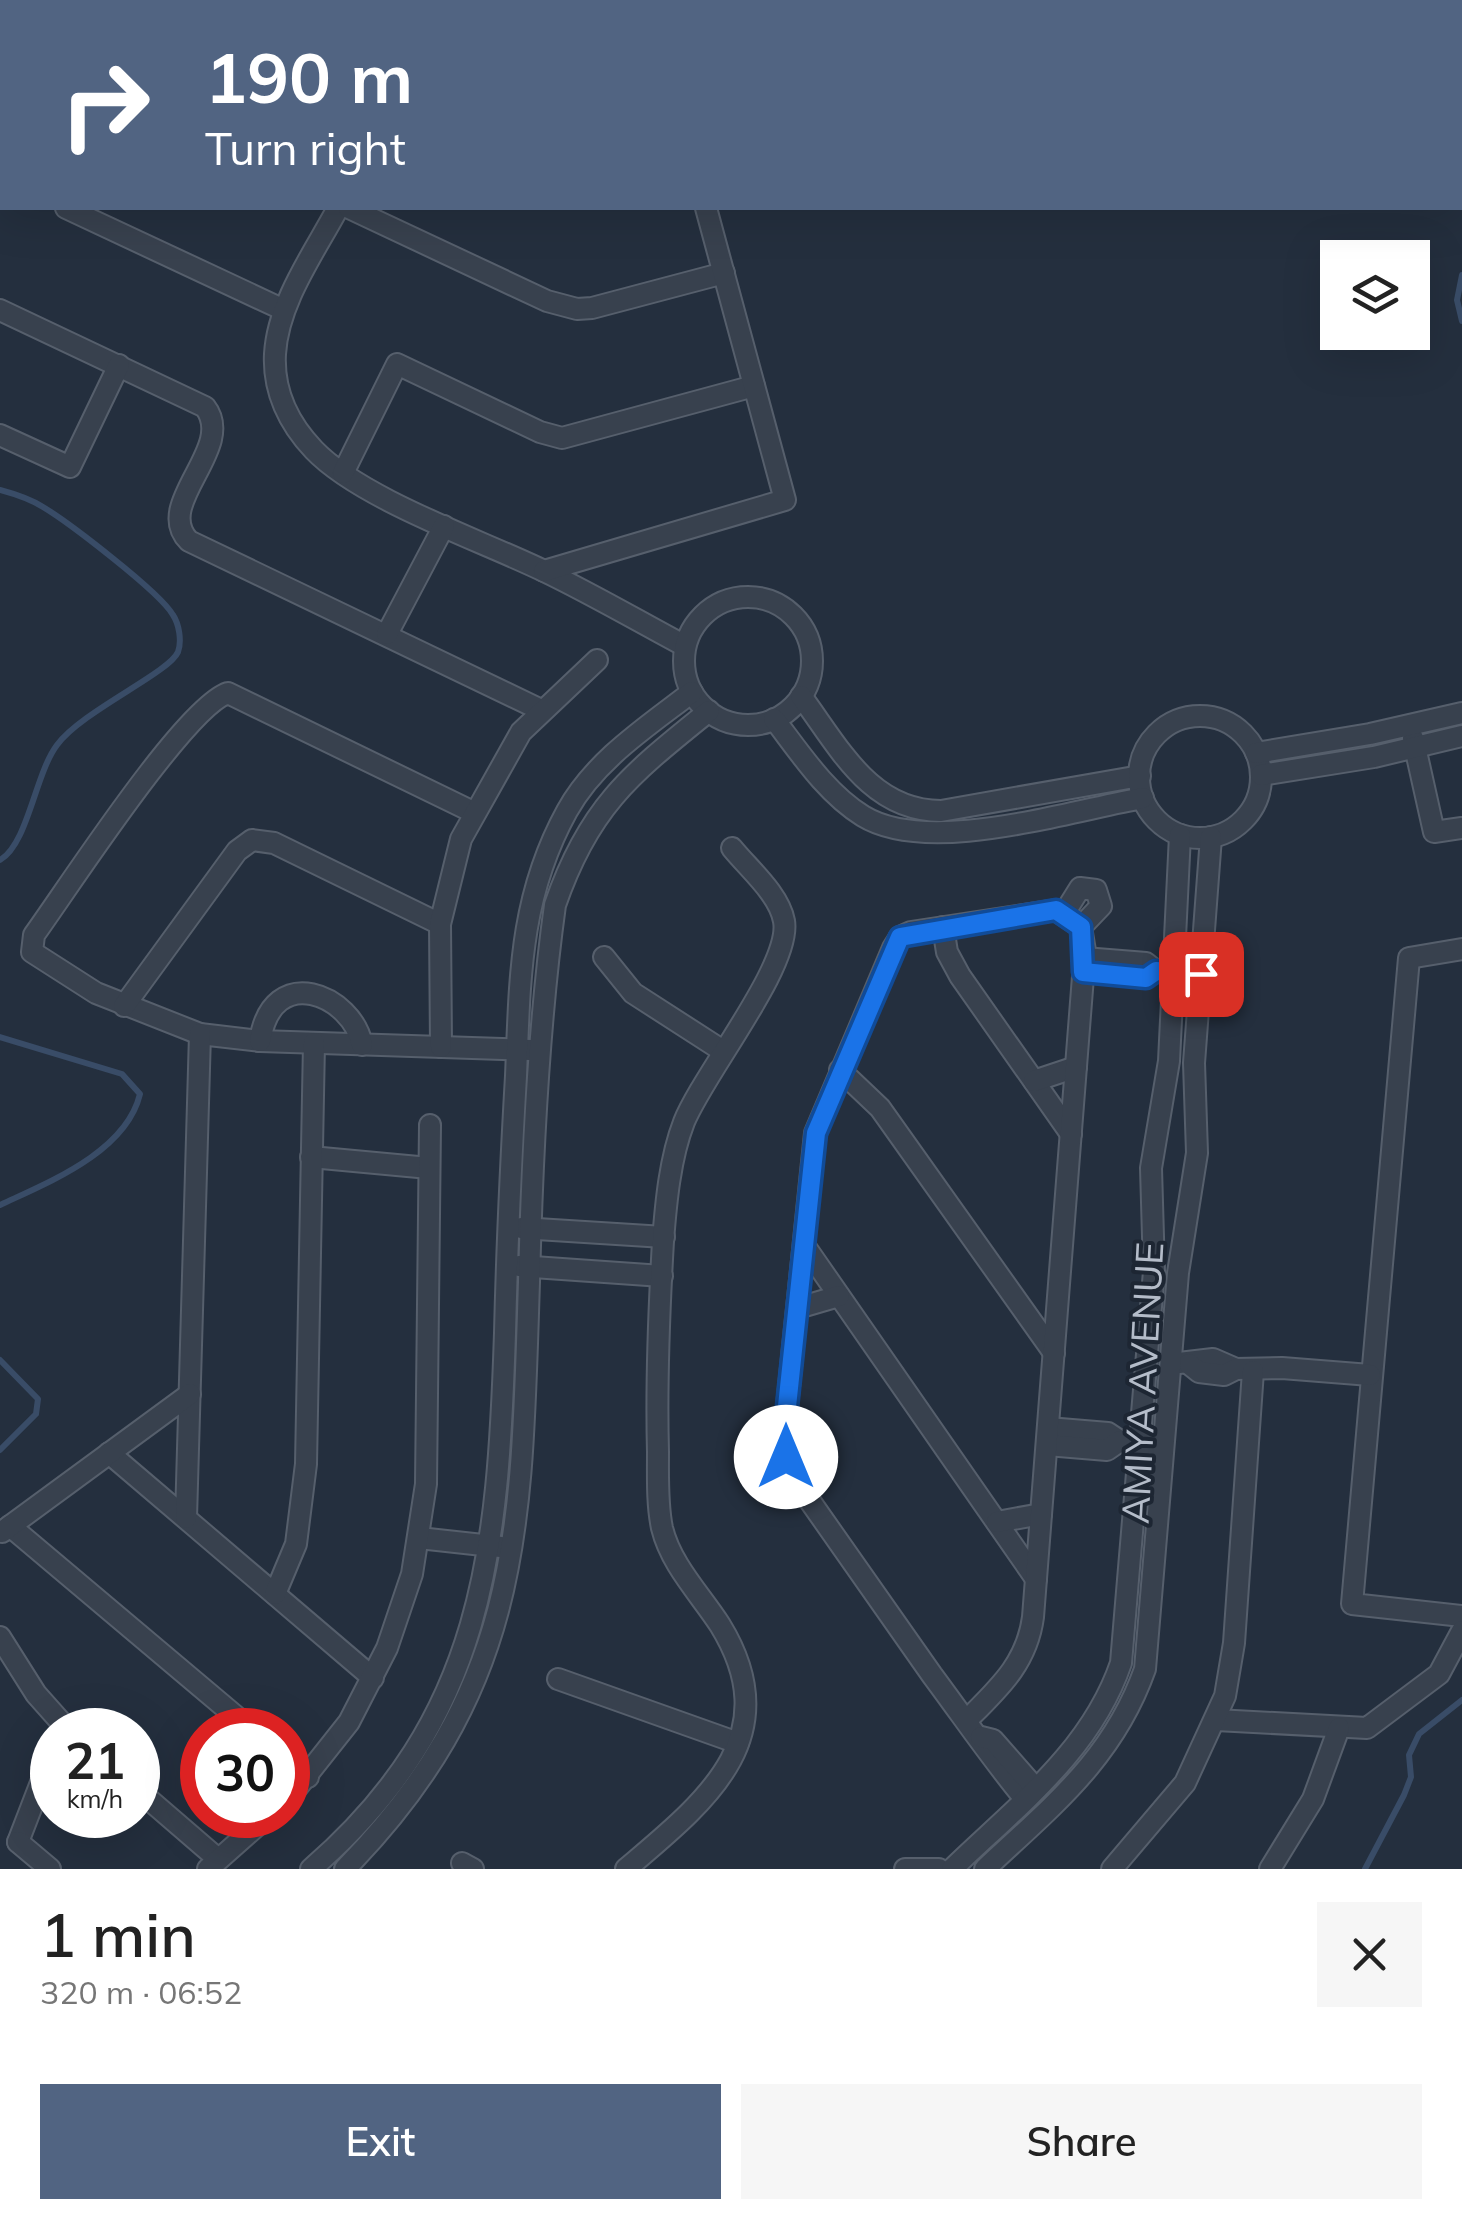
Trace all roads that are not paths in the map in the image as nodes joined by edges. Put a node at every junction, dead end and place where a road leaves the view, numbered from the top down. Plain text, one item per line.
1 (70, 210) edge
2 (337, 210) edge
3 (353, 210) edge
4 (707, 210) edge
5 (724, 273) junction
6 (0, 310) edge
7 (284, 310) junction
8 (119, 364) junction
9 (754, 386) junction
10 (0, 435) edge
11 (344, 474) junction
12 (444, 526) junction
13 (544, 571) junction
14 (387, 634) junction
15 (686, 646) junction
16 (598, 660) dead end
17 (692, 692) junction
18 (801, 696) junction
19 (540, 710) junction
20 (709, 711) junction
21 (1462, 713) edge
22 (774, 719) junction
23 (1410, 726) junction
24 (1462, 736) edge
25 (1415, 748) junction
26 (840, 749) junction
27 (1256, 753) junction
28 (854, 767) junction
29 (814, 770) junction
30 (1261, 775) junction
31 (1140, 776) junction
32 (831, 789) junction
33 (1143, 798) junction
34 (474, 812) junction
35 (1462, 828) edge
36 (1180, 834) junction
37 (1212, 837) junction
38 (732, 848) dead end
39 (1177, 878) junction
40 (1208, 882) junction
41 (1064, 912) junction
42 (440, 924) junction
43 (1176, 926) junction
44 (942, 927) junction
45 (1081, 927) junction
46 (1204, 928) junction
47 (1462, 949) edge
48 (604, 957) dead end
49 (1084, 965) junction
50 (1166, 972) junction
51 (1201, 974) junction
52 (124, 1006) junction
53 (200, 1034) junction
54 (260, 1042) junction
55 (314, 1043) junction
56 (362, 1045) junction
57 (441, 1047) junction
58 (517, 1050) junction
59 (543, 1050) junction
60 (723, 1051) junction
61 (1076, 1067) junction
62 (840, 1070) junction
63 (1034, 1081) junction
64 (430, 1125) dead end
65 (1071, 1134) junction
66 (311, 1157) junction
67 (430, 1168) junction
68 (508, 1227) junction
69 (530, 1228) junction
70 (664, 1237) junction
71 (804, 1245) junction
72 (507, 1265) junction
73 (529, 1267) junction
74 (662, 1276) junction
75 (1058, 1290) junction
76 (839, 1296) junction
77 (1016, 1298) junction
78 (798, 1308) junction
79 (1054, 1352) junction
80 (1148, 1360) junction
81 (1180, 1363) junction
82 (1244, 1370) junction
83 (1370, 1375) junction
84 (190, 1394) junction
85 (1047, 1436) junction
86 (1131, 1442) junction
87 (1165, 1445) junction
88 (110, 1453) junction
89 (1041, 1514) junction
90 (186, 1518) junction
91 (997, 1522) junction
92 (5, 1530) edge
93 (419, 1538) junction
94 (491, 1546) junction
95 (512, 1548) junction
96 (1036, 1579) junction
97 (275, 1594) junction
98 (1462, 1616) edge
99 (1462, 1631) edge
100 (0, 1637) edge
101 (372, 1678) junction
102 (558, 1679) dead end
103 (47, 1708) edge
104 (225, 1708) edge
105 (1216, 1720) junction
106 (974, 1728) junction
107 (1339, 1728) junction
108 (738, 1744) junction
109 (310, 1774) edge
110 (1030, 1794) junction
111 (30, 1800) edge
112 (160, 1811) edge
113 (243, 1838) edge
114 (9, 1844) edge
115 (214, 1864) edge
116 (50, 1869) edge
117 (310, 1869) edge
118 (345, 1869) edge
119 (626, 1869) edge
120 (905, 1869) edge
121 (939, 1869) edge
122 (952, 1869) edge
123 (985, 1869) edge
124 (1112, 1869) edge
125 (1270, 1869) edge

1 - 7 street
2 - 7 street
3 - 5 street
4 - 5 street
5 - 9 street
6 - 8 street
7 - 11 street
8 - 10 street
8 - 14 street
9 - 11 street
9 - 13 street
11 - 12 street
12 - 13 street
12 - 14 street
13 - 15 street
14 - 19 street
15 - 17 street
15 - 18 street
16 - 19 street
17 - 20 street
17 - 58 street
18 - 22 street
18 - 26 street
19 - 34 street
20 - 22 street
20 - 59 street
21 - 23 street
22 - 29 street
23 - 25 street
23 - 27 street
24 - 25 street
25 - 30 street
25 - 35 street
26 - 28 street
26 - 29 street
27 - 30 street
27 - 31 street
28 - 31 street
28 - 32 street
29 - 32 street
30 - 37 street
31 - 33 street
32 - 33 street
33 - 36 street
34 - 42 street
34 - 52 street
36 - 37 street
36 - 39 street, AMIYA AVENUE
37 - 40 street, AMIYA AVENUE
38 - 60 street
39 - 40 street
39 - 43 street, AMIYA AVENUE
40 - 46 street, AMIYA AVENUE
41 - 44 street
41 - 45 street
41 - 45 street
42 - 52 street
42 - 57 street
43 - 46 street
43 - 50 street, AMIYA AVENUE
44 - 62 street
44 - 63 street
45 - 49 street
46 - 51 street, AMIYA AVENUE
47 - 83 street
48 - 60 street
49 - 50 street
49 - 61 street
50 - 51 street
50 - 80 street, AMIYA AVENUE
51 - 81 street, AMIYA AVENUE
52 - 53 street
53 - 54 street
53 - 84 street
54 - 55 street
54 - 56 street
55 - 56 street
55 - 66 street
56 - 57 street
57 - 58 street
58 - 59 street
58 - 68 street
59 - 69 street
60 - 70 street
61 - 63 street
61 - 65 street
62 - 71 street
62 - 77 street
63 - 65 street
64 - 67 street
65 - 75 street
66 - 67 street
66 - 97 street
67 - 93 street
68 - 69 street
68 - 72 street
69 - 70 street
69 - 73 street
70 - 74 street
71 - 76 street
71 - 78 street
72 - 73 street
72 - 94 street
73 - 74 street
73 - 95 street
74 - 108 street
75 - 77 street
75 - 79 street
76 - 78 street
76 - 91 street
77 - 79 street
78 - 106 street
79 - 85 street
80 - 81 street
80 - 86 street, AMIYA AVENUE
81 - 82 street
81 - 87 street, AMIYA AVENUE
82 - 83 street
82 - 105 street
83 - 98 street
84 - 88 street
84 - 90 street
85 - 86 street
85 - 89 street
86 - 87 street
86 - 110 street, AMIYA AVENUE
87 - 123 street, AMIYA AVENUE
88 - 90 street
88 - 92 street
89 - 91 street
89 - 96 street
90 - 97 street
91 - 96 street
92 - 104 street
93 - 94 street
93 - 101 street
94 - 95 street
94 - 117 street
95 - 118 street
96 - 106 street
97 - 101 street
99 - 107 street
100 - 103 street
101 - 109 street
102 - 108 street
105 - 107 street
105 - 124 street
106 - 110 street
107 - 125 street
108 - 119 street
110 - 122 street, AMIYA AVENUE
111 - 114 street
112 - 115 street
113 - 115 street
114 - 116 street
120 - 121 street

